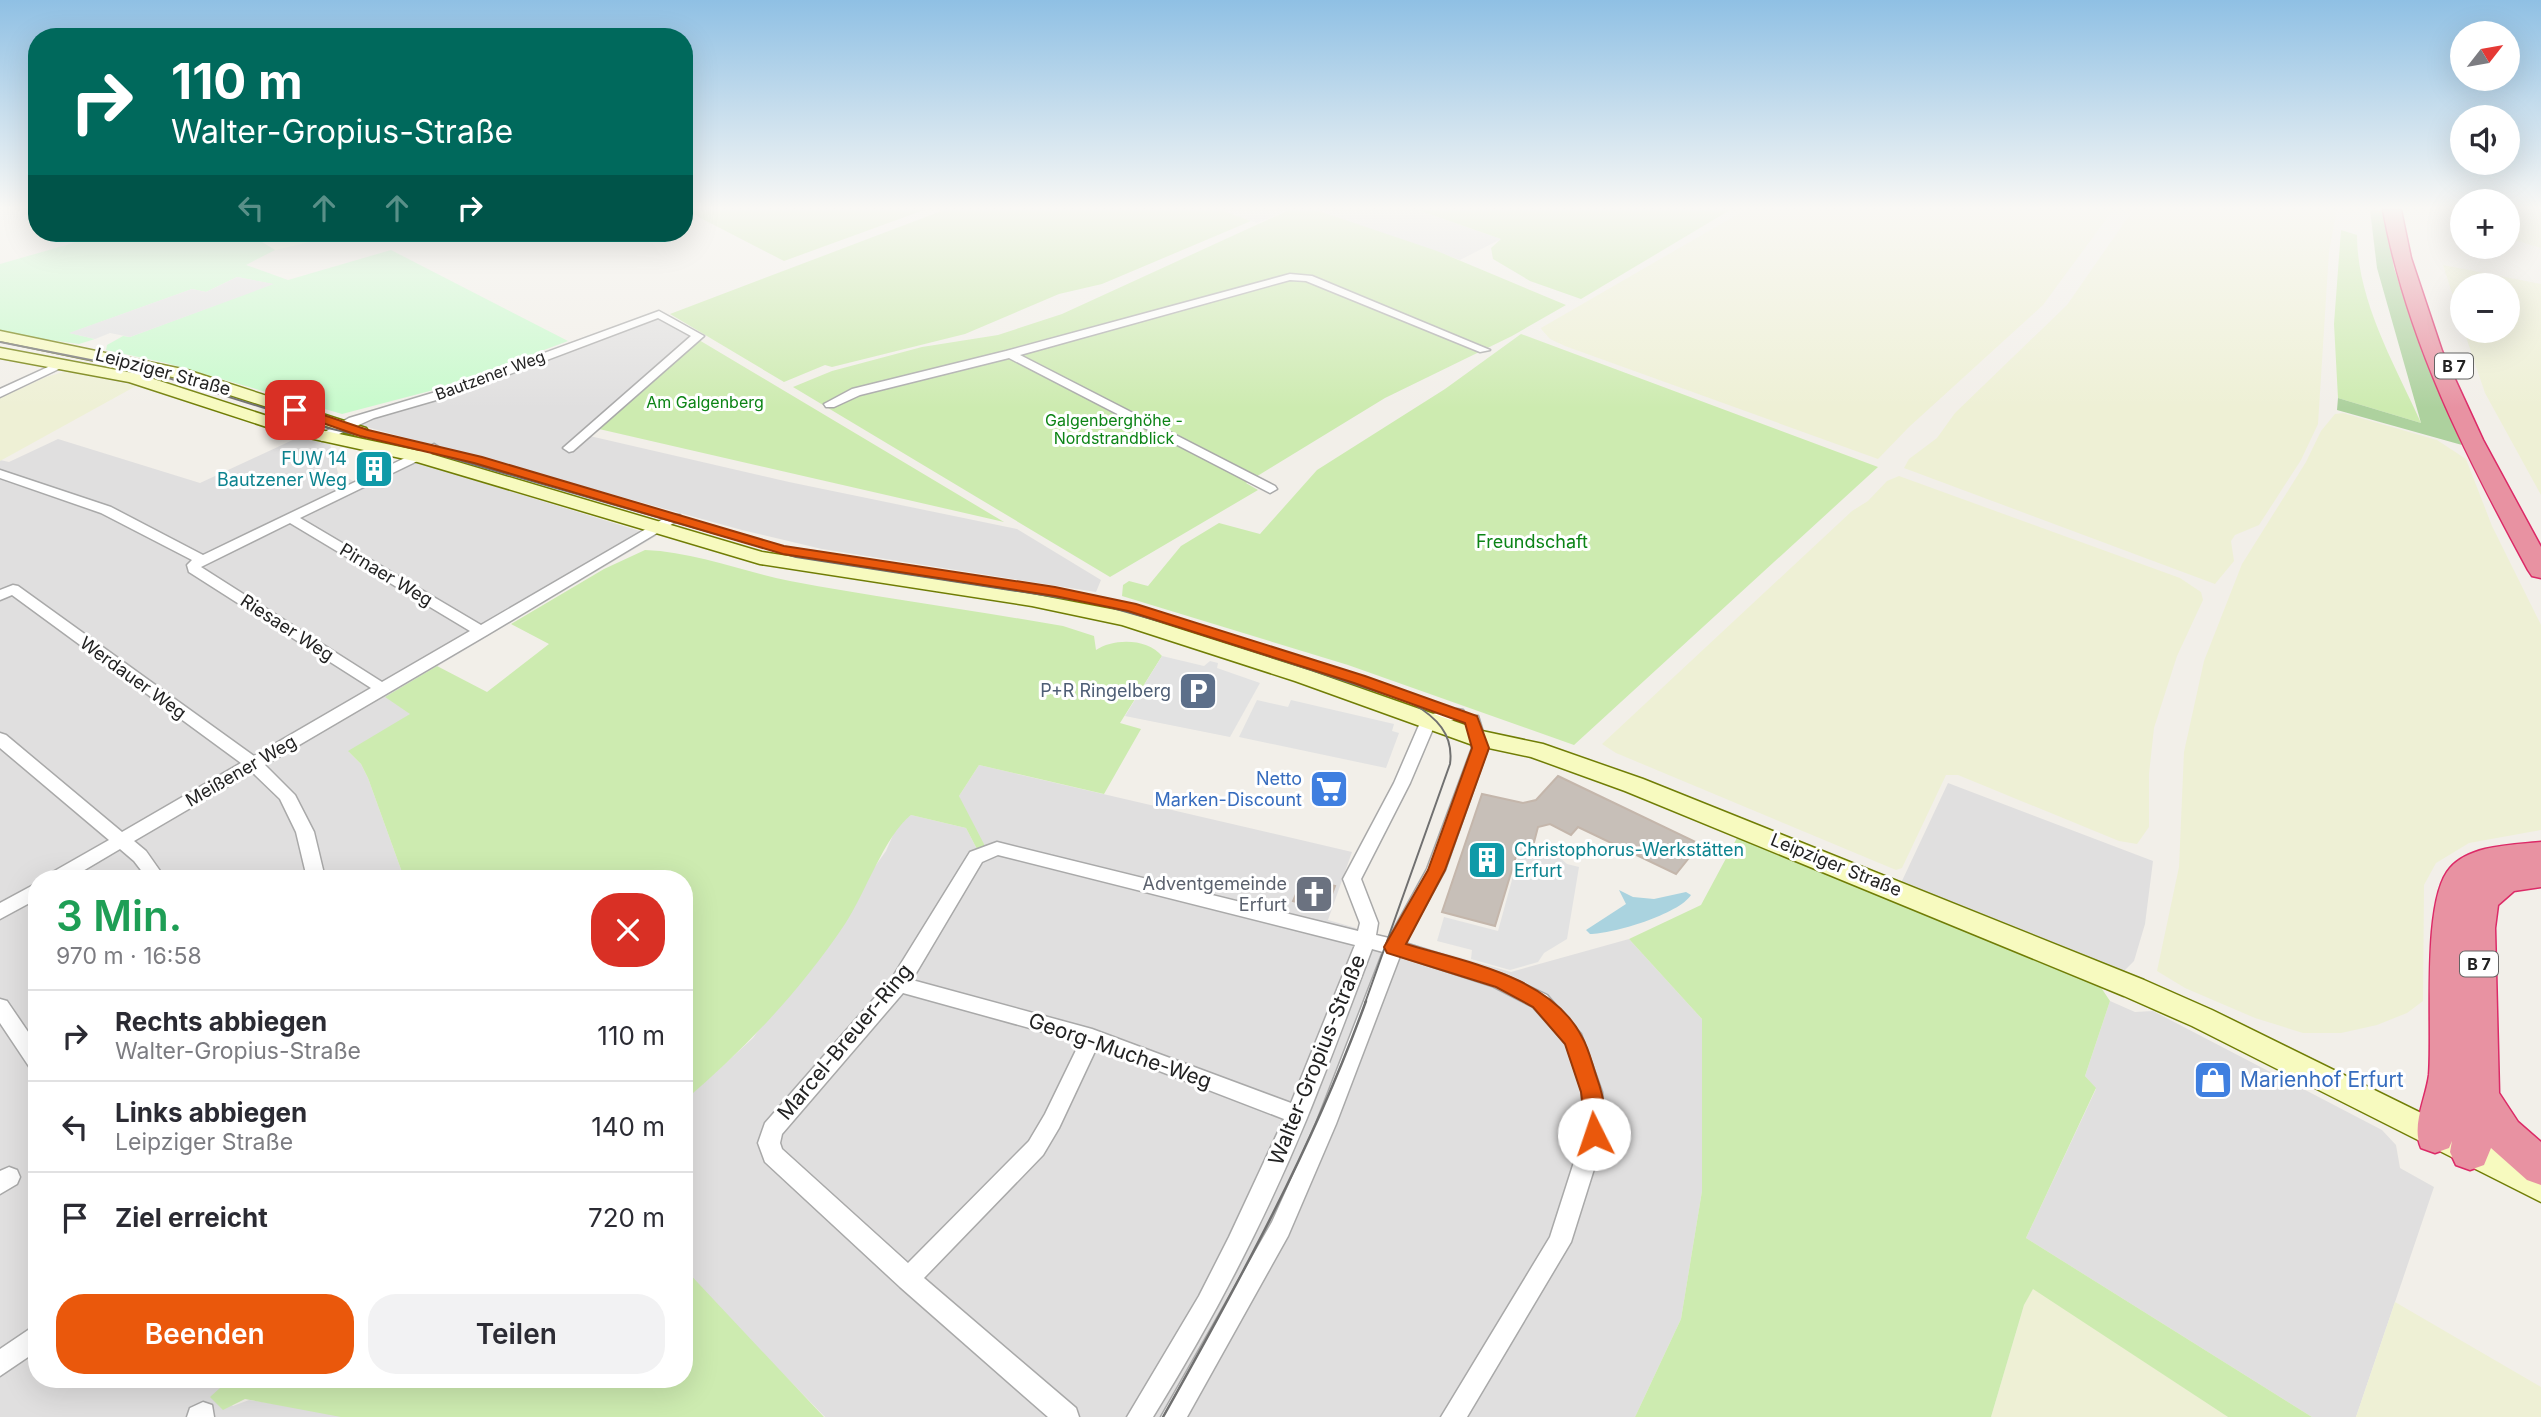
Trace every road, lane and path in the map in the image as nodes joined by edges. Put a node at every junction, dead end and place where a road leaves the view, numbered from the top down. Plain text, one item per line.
1 (1297, 276) edge
2 (1298, 276) edge
3 (2405, 276) edge
4 (2422, 276) edge
5 (0, 336) edge
6 (1484, 349) dead end
7 (83, 352) junction
8 (0, 353) edge
9 (1010, 354) junction
10 (61, 364) junction
11 (0, 393) edge
12 (830, 404) dead end
13 (340, 426) junction
14 (322, 437) junction
15 (569, 448) dead end
16 (426, 452) junction
17 (0, 474) edge
18 (1270, 489) dead end
19 (290, 518) junction
20 (668, 523) junction
21 (2541, 536) edge
22 (198, 563) junction
23 (2541, 570) edge
24 (7, 592) edge
25 (477, 634) junction
26 (383, 689) junction
27 (1430, 720) junction
28 (1469, 724) junction
29 (0, 739) edge
30 (254, 764) junction
31 (121, 841) junction
32 (2541, 854) edge
33 (71, 870) edge
34 (150, 870) edge
35 (314, 870) edge
36 (2541, 874) edge
37 (28, 895) edge
38 (0, 912) edge
39 (1366, 941) junction
40 (1394, 947) junction
41 (899, 984) junction
42 (2134, 988) joint
43 (0, 1007) edge
44 (1092, 1037) junction
45 (28, 1049) edge
46 (2480, 1096) junction
47 (1298, 1115) junction
48 (2435, 1135) junction
49 (2470, 1152) junction
50 (2541, 1167) edge
51 (2541, 1188) edge
52 (908, 1279) junction
53 (28, 1343) edge
54 (0, 1364) edge
55 (1067, 1417) edge
56 (1139, 1417) edge
57 (1173, 1417) edge
58 (1453, 1417) edge

1 - 9 street
2 - 6 street
3 - 23 highway, B 7
4 - 21 highway, B 7
5 - 7 main road, Leipziger Straße
7 - 10 main road
7 - 13 main road, Leipziger Straße
8 - 10 main road, Leipziger Straße
9 - 12 street
9 - 18 street
10 - 11 street
10 - 14 main road, Leipziger Straße
13 - 14 street, Bautzener Weg
13 - 15 street, Bautzener Weg
13 - 16 main road, Leipziger Straße
14 - 16 main road, Leipziger Straße
16 - 19 street
16 - 20 main road, Leipziger Straße
17 - 22 street, Riesaer Weg
19 - 22 street
19 - 25 street, Pirnaer Weg
20 - 25 street, Meißener Weg
20 - 27 main road, Leipziger Straße
20 - 28 main road, Leipziger Straße
22 - 26 street, Riesaer Weg
24 - 30 street, Werdauer Weg
25 - 26 street, Meißener Weg
26 - 30 street, Meißener Weg
27 - 28 main road, Leipziger Straße
27 - 28 street
27 - 39 street, Walter-Gropius-Straße
28 - 40 street, Walter-Gropius-Straße
28 - 42 main road, Leipziger Straße
29 - 31 street
30 - 31 street, Meißener Weg
30 - 35 street, Werdauer Weg
31 - 33 street, Meißener Weg
31 - 34 street
32 - 48 highway, B 7
36 - 46 highway, B 7
37 - 38 street
39 - 40 street, Marcel-Breuer-Ring
39 - 41 street, Marcel-Breuer-Ring
39 - 47 street, Walter-Gropius-Straße
40 - 57 street, Walter-Gropius-Straße
40 - 58 street, Marcel-Breuer-Ring
41 - 44 street, Georg-Muche-Weg
41 - 52 street, Marcel-Breuer-Ring
42 - 48 main road
43 - 45 street
44 - 47 street, Georg-Muche-Weg
44 - 52 street
46 - 49 highway, B 7
46 - 50 highway
47 - 56 street, Walter-Gropius-Straße
48 - 49 main road
49 - 51 main road
52 - 55 street, Marcel-Breuer-Ring
53 - 54 street

